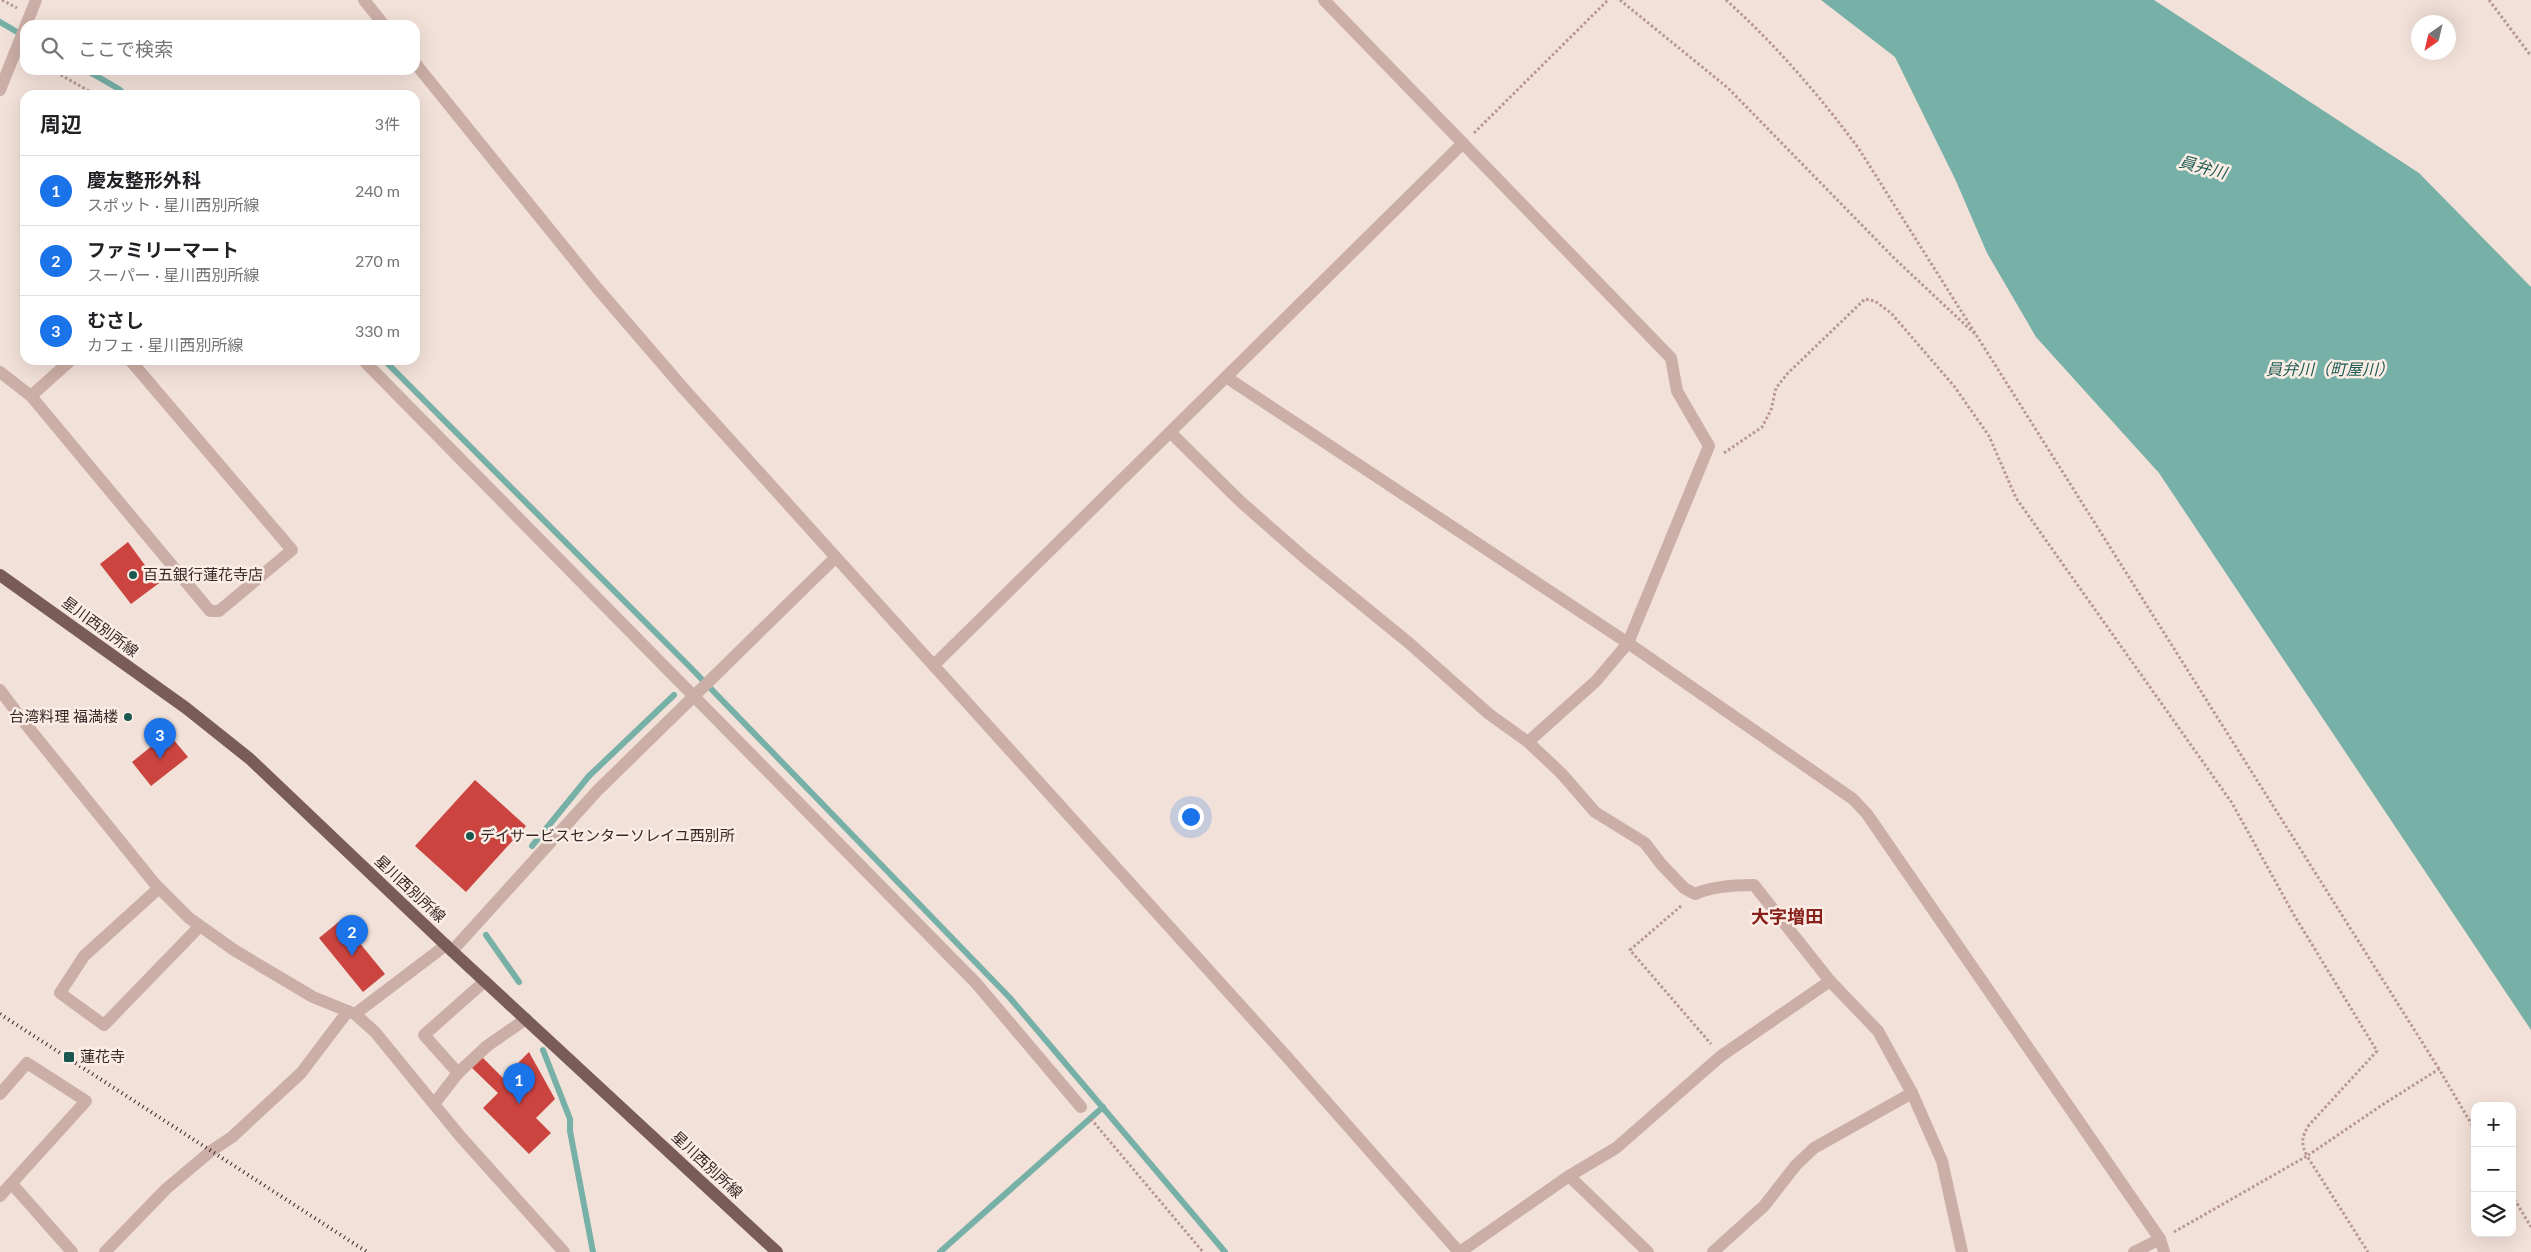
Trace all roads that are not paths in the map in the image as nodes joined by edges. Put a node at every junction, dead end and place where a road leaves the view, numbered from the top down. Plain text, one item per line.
1 (36, 0) edge
2 (364, 0) edge
3 (1324, 0) edge
4 (26, 20) edge
5 (380, 20) edge
6 (20, 38) edge
7 (420, 69) edge
8 (0, 90) edge
9 (1463, 144) junction
10 (64, 365) edge
11 (134, 365) edge
12 (368, 365) edge
13 (0, 372) edge
14 (1226, 377) junction
15 (30, 396) junction
16 (1171, 433) junction
17 (835, 558) junction
18 (0, 575) edge
19 (1628, 643) junction
20 (934, 665) junction
21 (0, 690) edge
22 (695, 696) junction
23 (1528, 742) junction
24 (159, 888) junction
25 (200, 926) junction
26 (449, 948) junction
27 (485, 981) junction
28 (1830, 981) junction
29 (351, 1012) junction
30 (526, 1019) junction
31 (458, 1073) junction
32 (1912, 1093) junction
33 (0, 1094) edge
34 (434, 1104) junction
35 (1081, 1108) dead end
36 (1569, 1176) junction
37 (12, 1184) junction
38 (0, 1196) edge
39 (2160, 1239) junction
40 (72, 1252) edge
41 (105, 1252) edge
42 (564, 1252) edge
43 (777, 1252) edge
44 (1459, 1252) edge
45 (1648, 1252) edge
46 (1713, 1252) edge
47 (1962, 1252) edge
48 (2134, 1252) edge
49 (2164, 1252) edge

1 - 4 street
2 - 5 street
3 - 9 street
6 - 8 street
7 - 17 street
9 - 14 street
9 - 19 street
10 - 15 street
11 - 15 street
12 - 22 street
13 - 15 street
14 - 16 street
14 - 19 street
16 - 20 street
16 - 23 street
17 - 20 street
17 - 22 street
18 - 26 main road, 星川西別所線
19 - 23 street
19 - 39 street
20 - 44 street
21 - 24 street
22 - 26 street
22 - 35 street
23 - 28 street
24 - 25 street
24 - 25 street
25 - 29 street
26 - 27 main road, 星川西別所線
26 - 29 street
27 - 30 main road, 星川西別所線
27 - 31 street
28 - 32 street
28 - 36 street
29 - 34 street
29 - 41 street
30 - 31 street
30 - 43 main road, 星川西別所線
31 - 34 street
32 - 46 street
32 - 47 street
33 - 37 street
34 - 42 street
36 - 44 street
36 - 45 street
37 - 38 street
37 - 40 street
39 - 48 street
39 - 49 street

